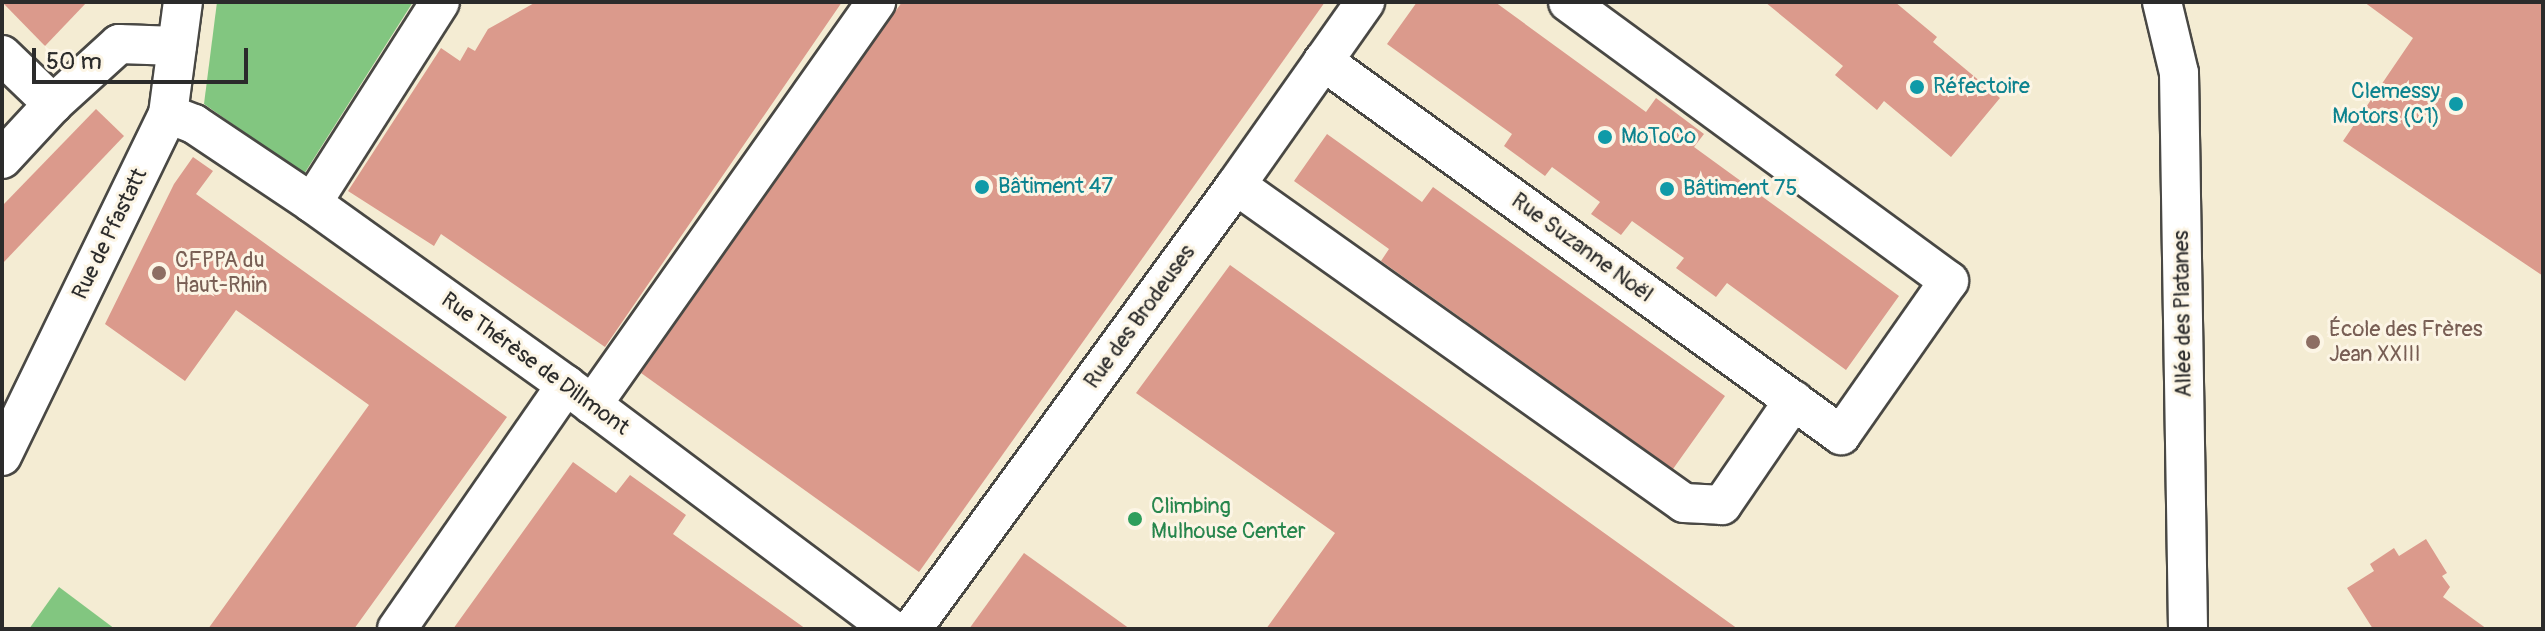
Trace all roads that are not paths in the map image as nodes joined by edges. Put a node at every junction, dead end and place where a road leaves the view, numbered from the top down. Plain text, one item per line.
1 (183, 2) edge
2 (440, 2) edge
3 (876, 2) edge
4 (1365, 2) edge
5 (1568, 2) edge
6 (2162, 2) edge
7 (177, 46) junction
8 (2, 55) edge
9 (1323, 61) junction
10 (53, 104) junction
11 (168, 114) junction
12 (2, 159) edge
13 (1236, 185) junction
14 (312, 203) junction
15 (579, 395) junction
16 (1794, 400) junction
17 (2, 456) edge
18 (397, 629) edge
19 (891, 629) edge
20 (912, 629) edge
21 (2188, 629) edge

1 - 7 street, Rue de Pfastatt
2 - 14 street
3 - 15 street
4 - 9 street, Rue des Brodeuses
5 - 16 street, Rue Suzanne Noël
6 - 21 street, Allée des Platanes
7 - 10 street
7 - 11 street, Rue de Pfastatt
8 - 10 street
9 - 13 street, Rue des Brodeuses
9 - 16 street, Rue Suzanne Noël
10 - 12 street
11 - 14 street, Rue Thérèse de Dillmont
11 - 17 street, Rue de Pfastatt
13 - 16 street
13 - 20 street, Rue des Brodeuses
14 - 15 street, Rue Thérèse de Dillmont
15 - 18 street
15 - 19 street, Rue Thérèse de Dillmont

